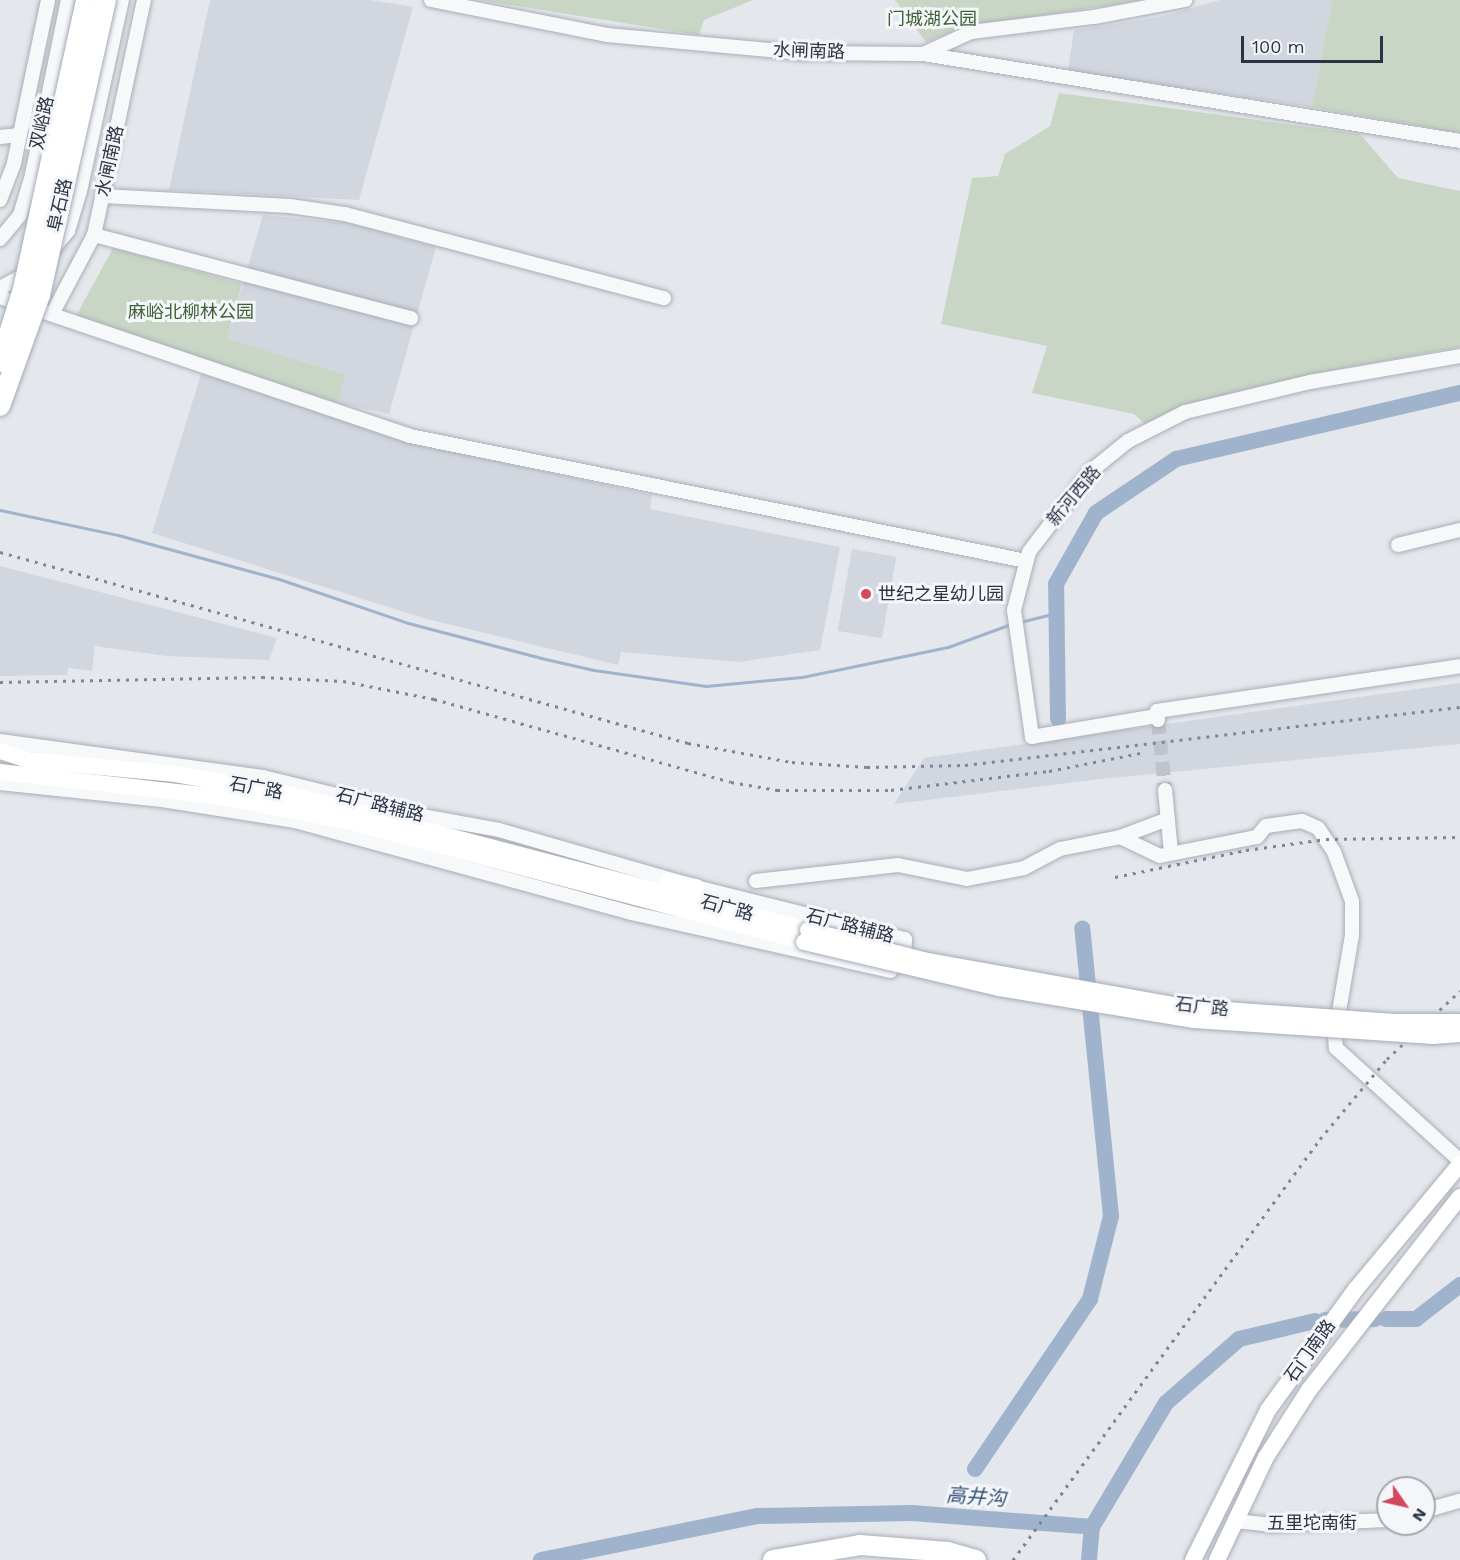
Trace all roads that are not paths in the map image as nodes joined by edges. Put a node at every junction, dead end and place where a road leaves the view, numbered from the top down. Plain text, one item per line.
1 (48, 0) edge
2 (68, 0) edge
3 (86, 0) edge
4 (106, 0) edge
5 (123, 0) edge
6 (144, 0) edge
7 (431, 0) edge
8 (1185, 0) edge
9 (923, 54) junction
10 (19, 135) junction
11 (0, 137) edge
12 (1460, 141) edge
13 (103, 196) junction
14 (0, 200) edge
15 (94, 235) junction
16 (0, 239) edge
17 (0, 288) edge
18 (0, 297) edge
19 (664, 298) dead end
20 (52, 314) junction
21 (411, 318) dead end
22 (1460, 356) edge
23 (0, 362) edge
24 (0, 406) edge
25 (1460, 530) edge
26 (1398, 545) dead end
27 (1026, 561) junction
28 (1460, 666) edge
29 (0, 741) edge
30 (0, 752) edge
31 (25, 768) junction
32 (0, 772) edge
33 (0, 783) edge
34 (1165, 790) tunnel mouth
35 (1168, 819) junction
36 (453, 836) junction
37 (1120, 837) junction
38 (1171, 852) junction
39 (533, 869) junction
40 (756, 881) dead end
41 (696, 887) junction
42 (718, 930) junction
43 (806, 936) junction
44 (1460, 1022) edge
45 (1460, 1034) edge
46 (1460, 1163) edge
47 (1460, 1197) edge
48 (1460, 1501) edge
49 (1436, 1508) edge
50 (1235, 1521) junction
51 (1376, 1521) edge
52 (773, 1560) edge
53 (812, 1560) edge
54 (942, 1560) edge
55 (976, 1560) edge
56 (1193, 1560) edge
57 (1217, 1560) edge

1 - 10 street
2 - 16 street, 双峪路
3 - 23 highway, 阜石路, bridge
4 - 24 highway, 阜石路, bridge
5 - 17 street
6 - 13 street, 水闸南路
7 - 9 street, 水闸南路
8 - 9 street, 水闸南路
9 - 12 street
10 - 11 street
10 - 14 street
13 - 15 street, 水闸南路
13 - 19 street
15 - 20 street, 水闸南路
15 - 21 street
18 - 20 street
20 - 27 street
22 - 27 street, 新河西路
25 - 26 street
27 - 28 street, 新河西路
29 - 41 street, 石广路辅路
30 - 31 main road, 石广路
31 - 32 main road, 石广路
31 - 36 main road, 石广路
31 - 39 main road, 石广路
33 - 42 street, 石广路辅路
34 - 35 street
35 - 37 street
35 - 38 street
36 - 41 main road
36 - 43 main road, 石广路
37 - 38 street
37 - 40 street
38 - 46 street
39 - 42 main road
39 - 43 main road, 石广路
41 - 42 street, 石广路辅路
43 - 44 main road, 石广路, bridge
43 - 45 main road, 石广路, bridge
46 - 56 main road, 石门南路
47 - 50 main road, 石门南路
48 - 49 street
50 - 51 street, 五里坨南街
50 - 57 main road, 石门南路
52 - 55 highway
53 - 54 highway

